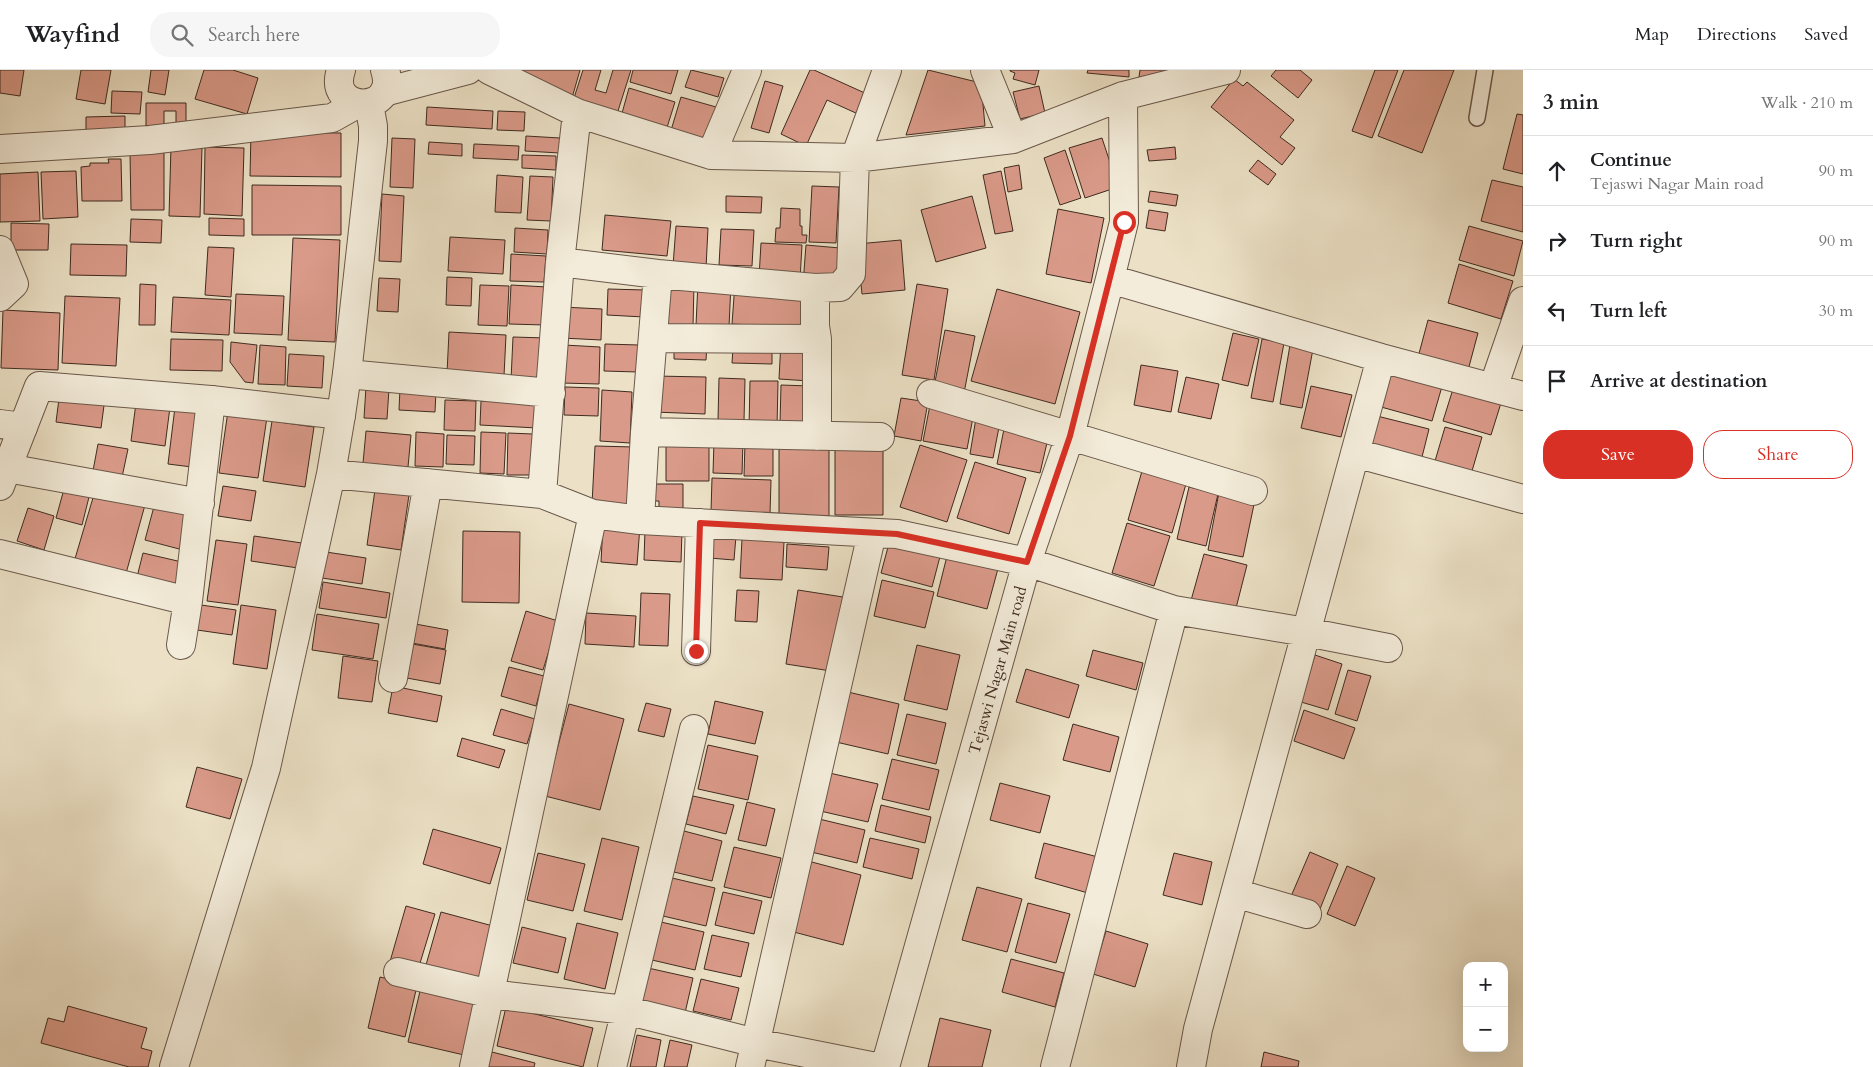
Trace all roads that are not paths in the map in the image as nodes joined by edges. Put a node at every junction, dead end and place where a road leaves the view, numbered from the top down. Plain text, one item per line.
1 (340, 70) edge
2 (468, 70) edge
3 (489, 70) edge
4 (746, 70) edge
5 (887, 70) edge
6 (985, 70) edge
7 (1226, 70) edge
8 (1485, 70) edge
9 (374, 92) edge
10 (1123, 96) junction
11 (577, 113) junction
12 (1477, 118) dead end
13 (1013, 139) junction
14 (0, 149) edge
15 (711, 155) junction
16 (855, 158) junction
17 (0, 250) edge
18 (560, 262) junction
19 (658, 274) junction
20 (1110, 279) junction
21 (816, 288) junction
22 (0, 297) edge
23 (1523, 301) edge
24 (653, 338) junction
25 (817, 339) junction
26 (1381, 358) junction
27 (347, 374) junction
28 (1493, 388) junction
29 (551, 392) junction
30 (931, 394) dead end
31 (1523, 396) edge
32 (211, 400) junction
33 (341, 415) junction
34 (11, 425) edge
35 (645, 432) junction
36 (817, 436) junction
37 (1070, 436) junction
38 (880, 437) dead end
39 (1355, 453) junction
40 (331, 474) junction
41 (3, 477) edge
42 (428, 483) junction
43 (1253, 491) dead end
44 (542, 494) junction
45 (1523, 499) edge
46 (200, 503) junction
47 (593, 514) junction
48 (640, 520) junction
49 (700, 523) junction
50 (872, 533) junction
51 (0, 554) edge
52 (1027, 562) junction
53 (188, 601) junction
54 (1174, 610) junction
55 (1306, 632) junction
56 (181, 645) dead end
57 (1388, 648) dead end
58 (696, 651) dead end
59 (393, 678) dead end
60 (694, 729) dead end
61 (1235, 893) junction
62 (1307, 914) dead end
63 (398, 972) dead end
64 (491, 994) junction
65 (625, 1010) junction
66 (753, 1055) edge
67 (174, 1067) edge
68 (474, 1067) edge
69 (612, 1067) edge
70 (876, 1067) edge
71 (885, 1067) edge
72 (1055, 1067) edge
73 (1190, 1067) edge

1 - 9 street
2 - 9 street
3 - 11 street
4 - 15 street
5 - 16 street
6 - 13 street
7 - 10 street
8 - 12 lane
9 - 14 street
9 - 27 street
10 - 13 street
10 - 20 street, Tejaswi Nagar Main road
11 - 15 street
11 - 18 street
13 - 16 street
15 - 16 street
16 - 21 street
17 - 22 street
18 - 19 street
18 - 29 street
19 - 21 street
19 - 24 street
20 - 26 street
20 - 37 street, Tejaswi Nagar Main road
21 - 25 street
23 - 28 street
24 - 25 street
24 - 35 street
25 - 36 street
26 - 28 street
26 - 39 street
27 - 29 street
27 - 33 street
28 - 31 street
29 - 44 street
30 - 37 street
32 - 33 street
32 - 34 street
32 - 46 street
33 - 40 street
34 - 41 street
35 - 36 street
35 - 48 street
36 - 38 street
37 - 43 street
37 - 52 street, Tejaswi Nagar Main road
39 - 45 street
39 - 55 street
40 - 42 street
40 - 67 street
41 - 46 street
42 - 44 street
42 - 59 street
44 - 47 street
46 - 53 street
47 - 48 street
47 - 64 street
48 - 49 street
49 - 50 street
49 - 58 street
50 - 52 street
50 - 66 street
51 - 53 street
52 - 54 street
52 - 71 street, Tejaswi Nagar Main road
53 - 56 street
54 - 55 street
54 - 72 street
55 - 57 street
55 - 61 street
60 - 65 street
61 - 62 street
61 - 73 street
63 - 64 street
64 - 65 street
64 - 68 street
65 - 66 street
65 - 69 street
66 - 70 street

